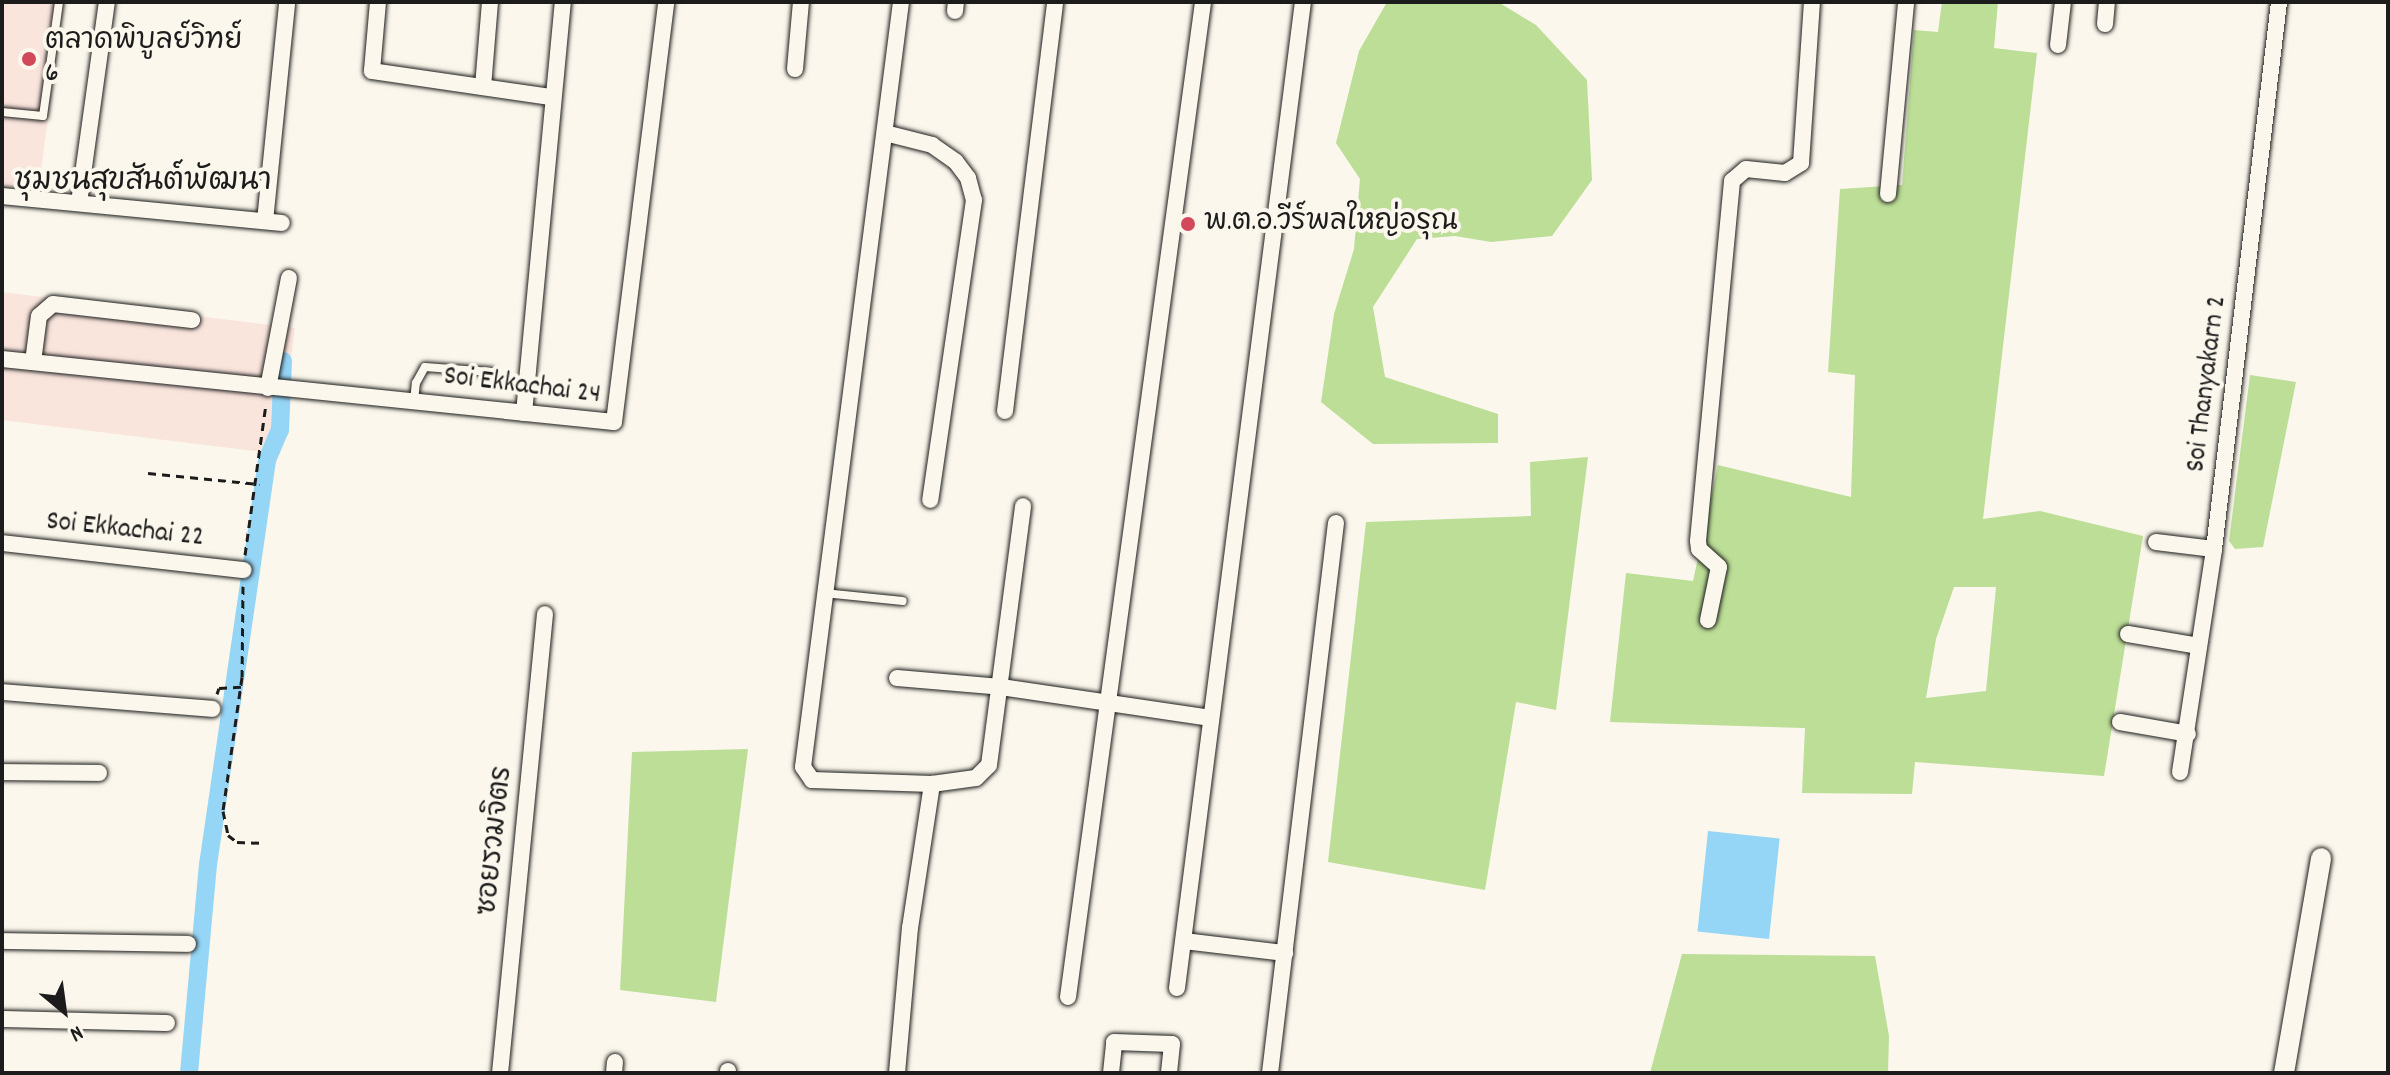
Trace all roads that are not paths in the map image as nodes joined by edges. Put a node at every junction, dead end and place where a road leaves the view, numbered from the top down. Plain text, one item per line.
1 (59, 2) edge
2 (107, 2) edge
3 (378, 2) edge
4 (490, 2) edge
5 (563, 2) edge
6 (666, 2) edge
7 (801, 2) edge
8 (901, 2) edge
9 (1055, 2) edge
10 (1203, 2) edge
11 (1303, 2) edge
12 (1812, 2) edge
13 (1906, 2) edge
14 (2063, 2) edge
15 (2107, 2) edge
16 (2279, 2) edge
17 (287, 4) dead end
18 (2105, 24) dead end
19 (2058, 45) dead end
20 (795, 69) dead end
21 (483, 87) junction
22 (551, 97) junction
23 (2, 112) edge
24 (885, 133) junction
25 (1888, 194) dead end
26 (2, 196) edge
27 (79, 203) junction
28 (289, 278) dead end
29 (192, 320) dead end
30 (2, 359) edge
31 (33, 362) junction
32 (492, 372) dead end
33 (279, 390) junction
34 (414, 401) junction
35 (1005, 411) dead end
36 (524, 413) junction
37 (930, 500) dead end
38 (1023, 506) dead end
39 (1336, 523) dead end
40 (2156, 542) dead end
41 (2, 543) edge
42 (2214, 549) junction
43 (243, 570) road end
44 (823, 593) junction
45 (903, 601) dead end
46 (545, 614) dead end
47 (1708, 620) dead end
48 (2128, 634) dead end
49 (2199, 646) junction
50 (897, 678) dead end
51 (1001, 687) junction
52 (2, 692) edge
53 (1108, 702) junction
54 (212, 709) road end
55 (1211, 718) junction
56 (2120, 722) dead end
57 (2188, 734) junction
58 (2, 772) edge
59 (2180, 772) dead end
60 (99, 773) dead end
61 (932, 784) junction
62 (2321, 858) dead end
63 (2, 941) edge
64 (1184, 941) junction
65 (188, 944) dead end
66 (1285, 953) junction
67 (1177, 988) dead end
68 (1068, 997) dead end
69 (2, 1019) edge
70 (167, 1023) dead end
71 (500, 1073) edge
72 (897, 1073) edge
73 (1111, 1073) edge
74 (1169, 1073) edge
75 (1270, 1073) edge
76 (2284, 1073) edge

1 - 23 lane
2 - 27 street
3 - 21 street
4 - 21 street
5 - 22 street
6 - 36 street, Soi Ekkachai 24
7 - 20 street
8 - 24 street
9 - 35 street
10 - 53 street
11 - 55 street
12 - 47 street
13 - 25 street
14 - 19 street
15 - 18 street
16 - 42 street, Soi Thanyakarn 2
17 - 27 street
21 - 22 street
22 - 36 street
24 - 37 street
24 - 44 street
26 - 27 street
28 - 33 street
29 - 31 street
30 - 31 street, Soi Ekkachai 24
31 - 33 street, Soi Ekkachai 24
32 - 34 lane
33 - 34 street, Soi Ekkachai 24
34 - 36 street, Soi Ekkachai 24
38 - 51 street
39 - 66 street
40 - 42 street
41 - 43 street, Soi Ekkachai 22
42 - 49 street, Soi Thanyakarn 2
44 - 45 lane
44 - 61 street
46 - 71 street, ซอยรวมจิตร
48 - 49 street
49 - 57 street, Soi Thanyakarn 2
50 - 51 street
51 - 53 street
51 - 61 street
52 - 54 street
53 - 55 street
53 - 68 street
55 - 64 street
56 - 57 street
57 - 59 street, Soi Thanyakarn 2
58 - 60 street
61 - 72 street
62 - 76 street
63 - 65 street
64 - 66 street
64 - 67 street
66 - 75 street
69 - 70 street
73 - 74 street

